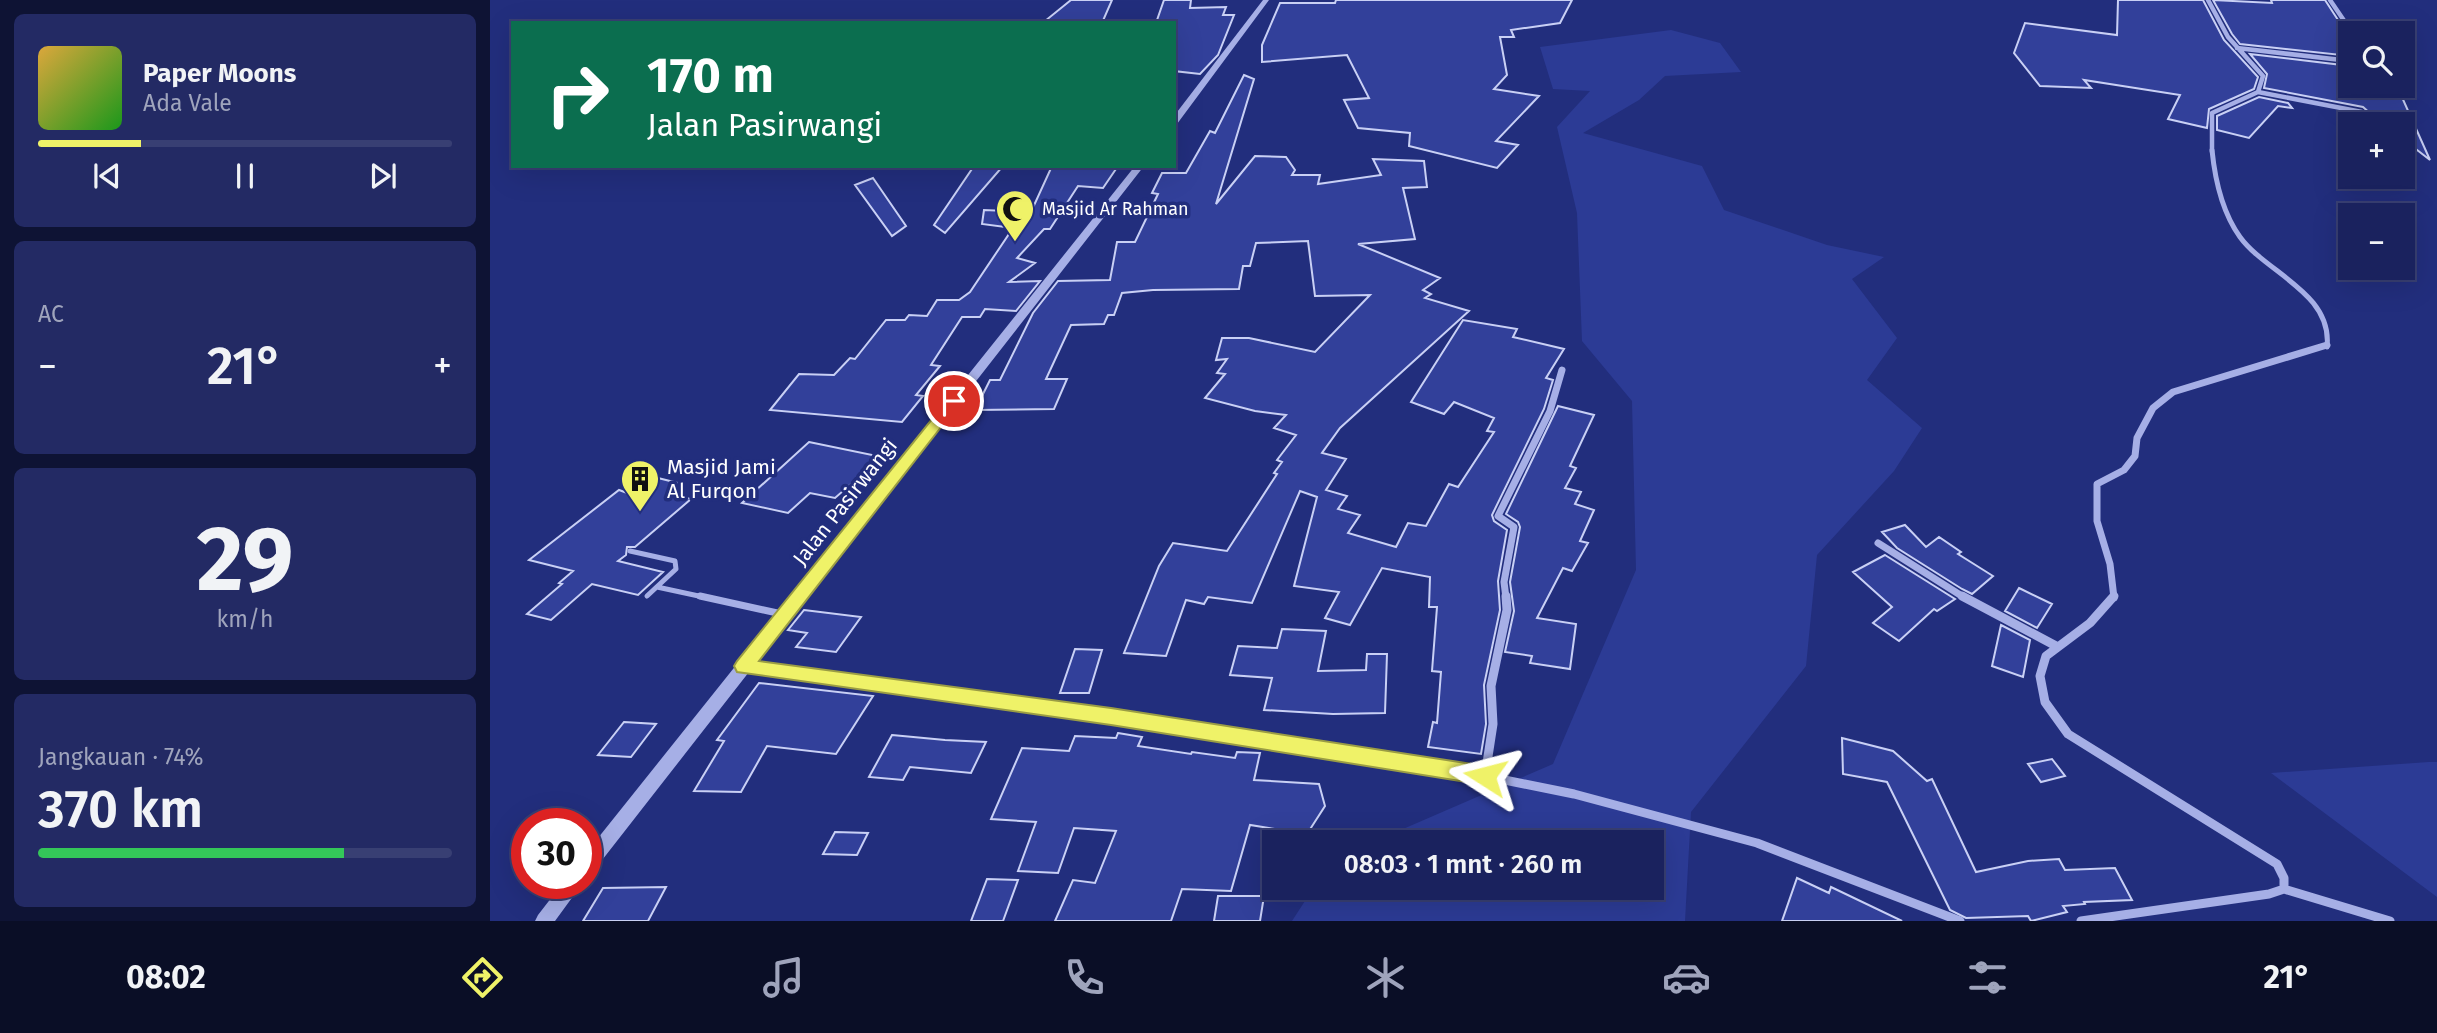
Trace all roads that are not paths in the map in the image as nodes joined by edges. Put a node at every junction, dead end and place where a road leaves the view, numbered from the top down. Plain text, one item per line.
1 (1266, 0) edge
2 (2208, 0) edge
3 (2330, 0) edge
4 (2344, 21) edge
5 (2237, 48) junction
6 (2338, 60) edge
7 (2258, 92) junction
8 (2362, 111) dead end
9 (1176, 119) edge
10 (1138, 168) edge
11 (1562, 370) dead end
12 (1878, 543) dead end
13 (630, 551) dead end
14 (657, 587) junction
15 (647, 596) dead end
16 (785, 615) junction
17 (2058, 647) junction
18 (744, 666) junction
19 (1485, 776) junction
20 (602, 847) edge
21 (2284, 889) junction
22 (561, 899) edge
23 (544, 921) edge
24 (1960, 921) edge
25 (2081, 921) edge
26 (2390, 921) edge

1 - 9 street
2 - 5 street
3 - 4 street
5 - 6 street
5 - 7 street
7 - 8 street
7 - 17 street
10 - 16 street, Jalan Pasirwangi
11 - 19 street
12 - 17 street
13 - 14 lane
14 - 15 lane
14 - 16 lane
16 - 18 street, Jalan Pasirwangi
17 - 21 street
18 - 19 street
18 - 20 street, Jalan Pasirwangi
19 - 24 street
21 - 25 street
21 - 26 street
22 - 23 street

